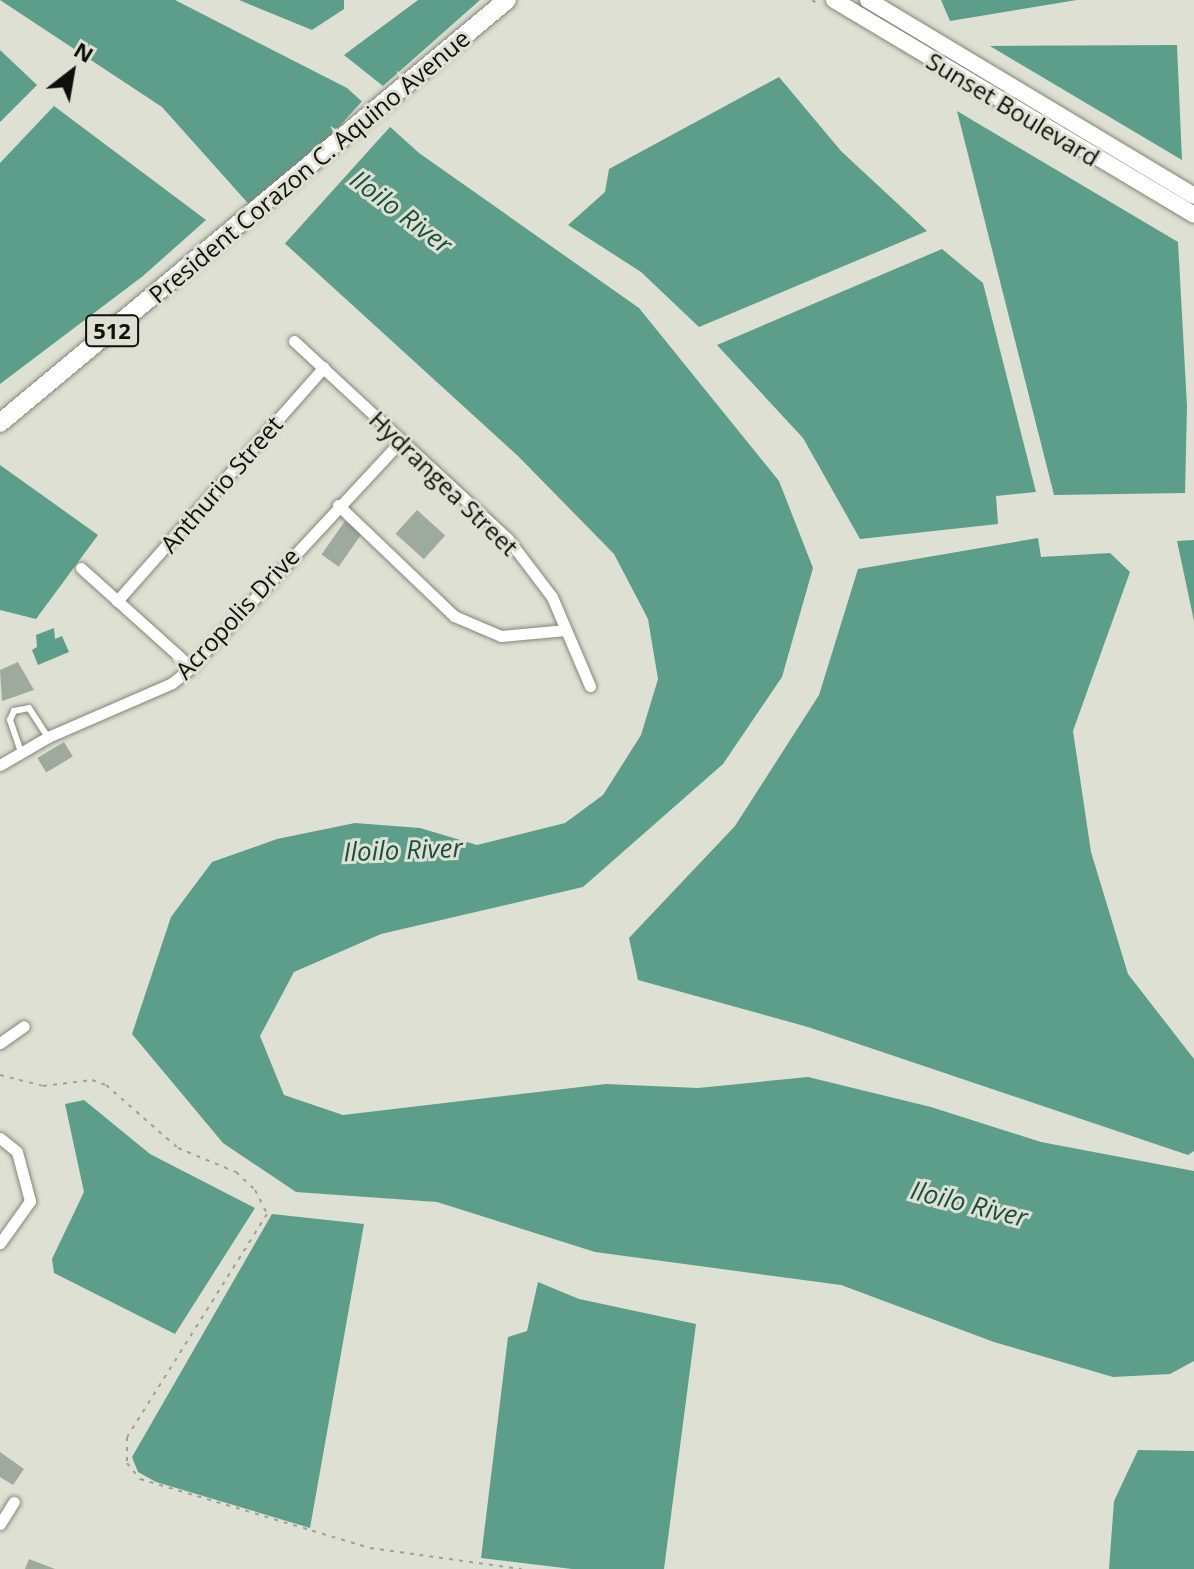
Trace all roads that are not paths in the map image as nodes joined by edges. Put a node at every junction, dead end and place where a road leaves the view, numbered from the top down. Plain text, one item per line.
1 (507, 0) edge
2 (834, 0) edge
3 (868, 0) edge
4 (1191, 204) edge
5 (294, 341) dead end
6 (324, 367) junction
7 (0, 423) edge
8 (401, 441) junction
9 (338, 505) junction
10 (81, 568) dead end
11 (117, 601) junction
12 (566, 630) junction
13 (191, 667) junction
14 (590, 686) dead end
15 (48, 737) junction
16 (21, 752) junction
17 (0, 765) edge
18 (24, 1026) dead end
19 (0, 1043) edge
20 (0, 1138) edge
21 (0, 1243) edge
22 (14, 1502) dead end
23 (0, 1524) edge

1 - 7 main road, President Corazon C. Aquino Avenue / 512
2 - 4 main road, Sunset Boulevard
3 - 4 main road, Sunset Boulevard
5 - 6 street, Hydrangea Street
6 - 8 street, Hydrangea Street
6 - 11 street, Anthurio Street
8 - 9 street, Acropolis Drive
8 - 12 street, Hydrangea Street
9 - 12 street
9 - 13 street, Acropolis Drive
10 - 11 street
11 - 13 street
12 - 14 street, Hydrangea Street
13 - 15 street, Acropolis Drive
15 - 16 street, Acropolis Drive
15 - 16 lane
16 - 17 street, Acropolis Drive
18 - 19 street
20 - 21 street
22 - 23 street

